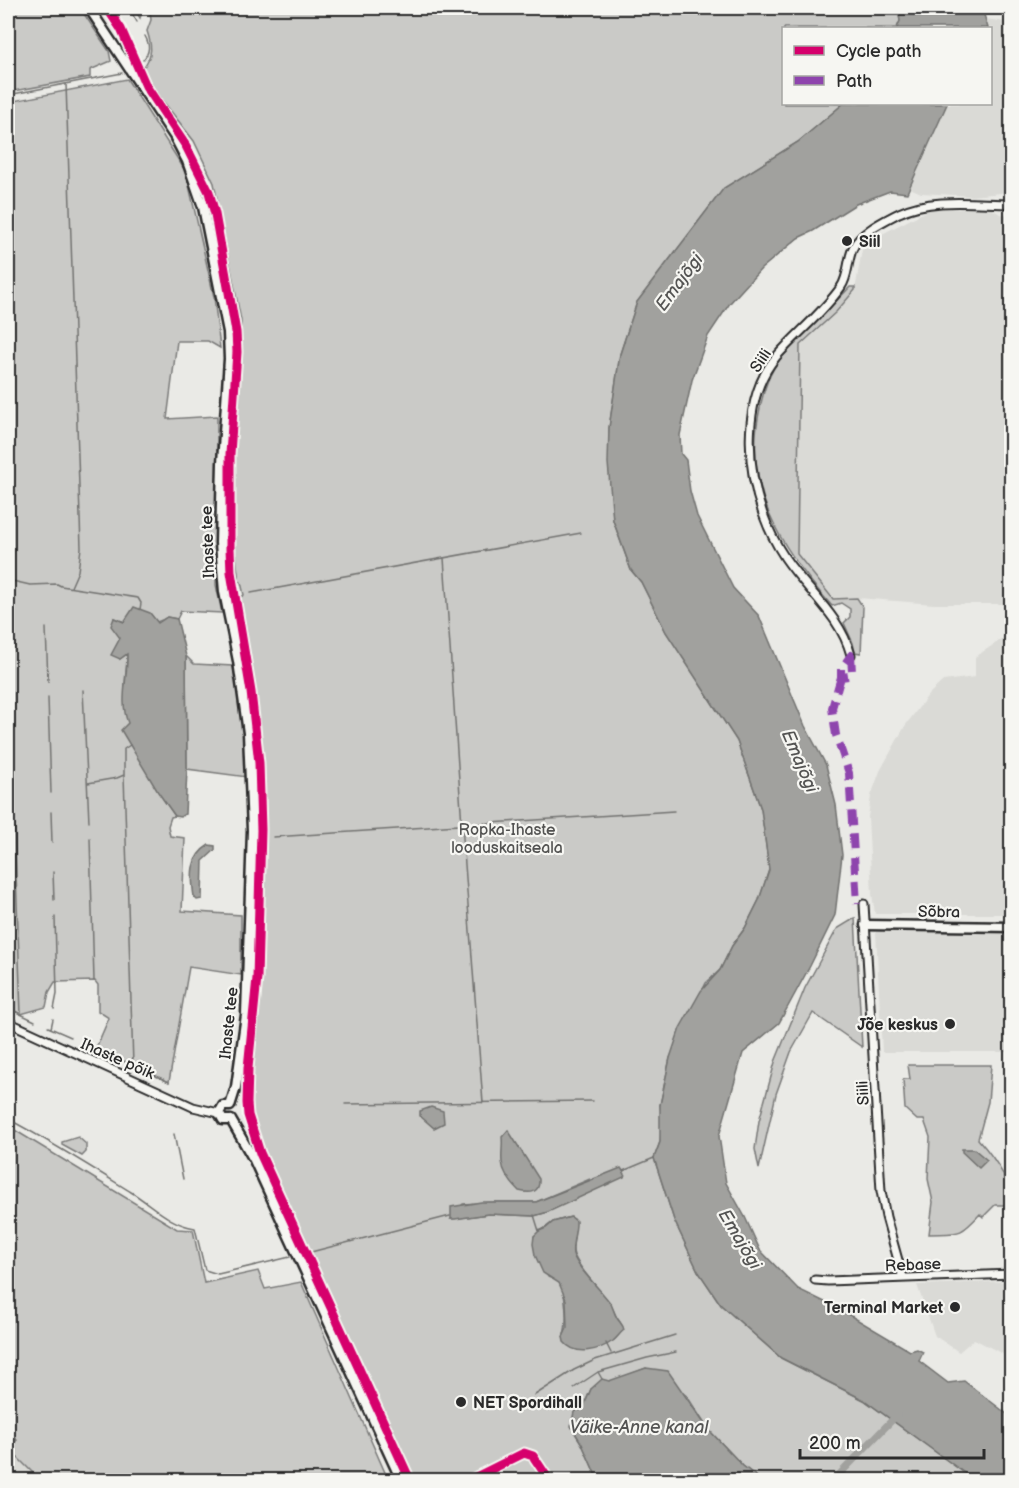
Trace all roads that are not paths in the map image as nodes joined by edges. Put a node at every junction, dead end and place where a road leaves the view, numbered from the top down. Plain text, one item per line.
1 (89, 8) edge
2 (1011, 204) edge
3 (851, 655) dead end
4 (864, 904) dead end
5 (865, 925) junction
6 (1011, 927) edge
7 (8, 1023) edge
8 (231, 1106) junction
9 (219, 1113) junction
10 (231, 1120) junction
11 (1011, 1274) edge
12 (903, 1278) junction
13 (815, 1280) dead end
14 (401, 1480) edge

1 - 8 street, Ihaste tee
2 - 3 street, Siili
4 - 5 street, Siili
5 - 6 street, Sõbra
5 - 12 street, Siili
7 - 9 street, Ihaste põik
8 - 9 street
8 - 10 street
9 - 10 street
10 - 14 street
11 - 12 street, Rebase
12 - 13 street, Rebase

